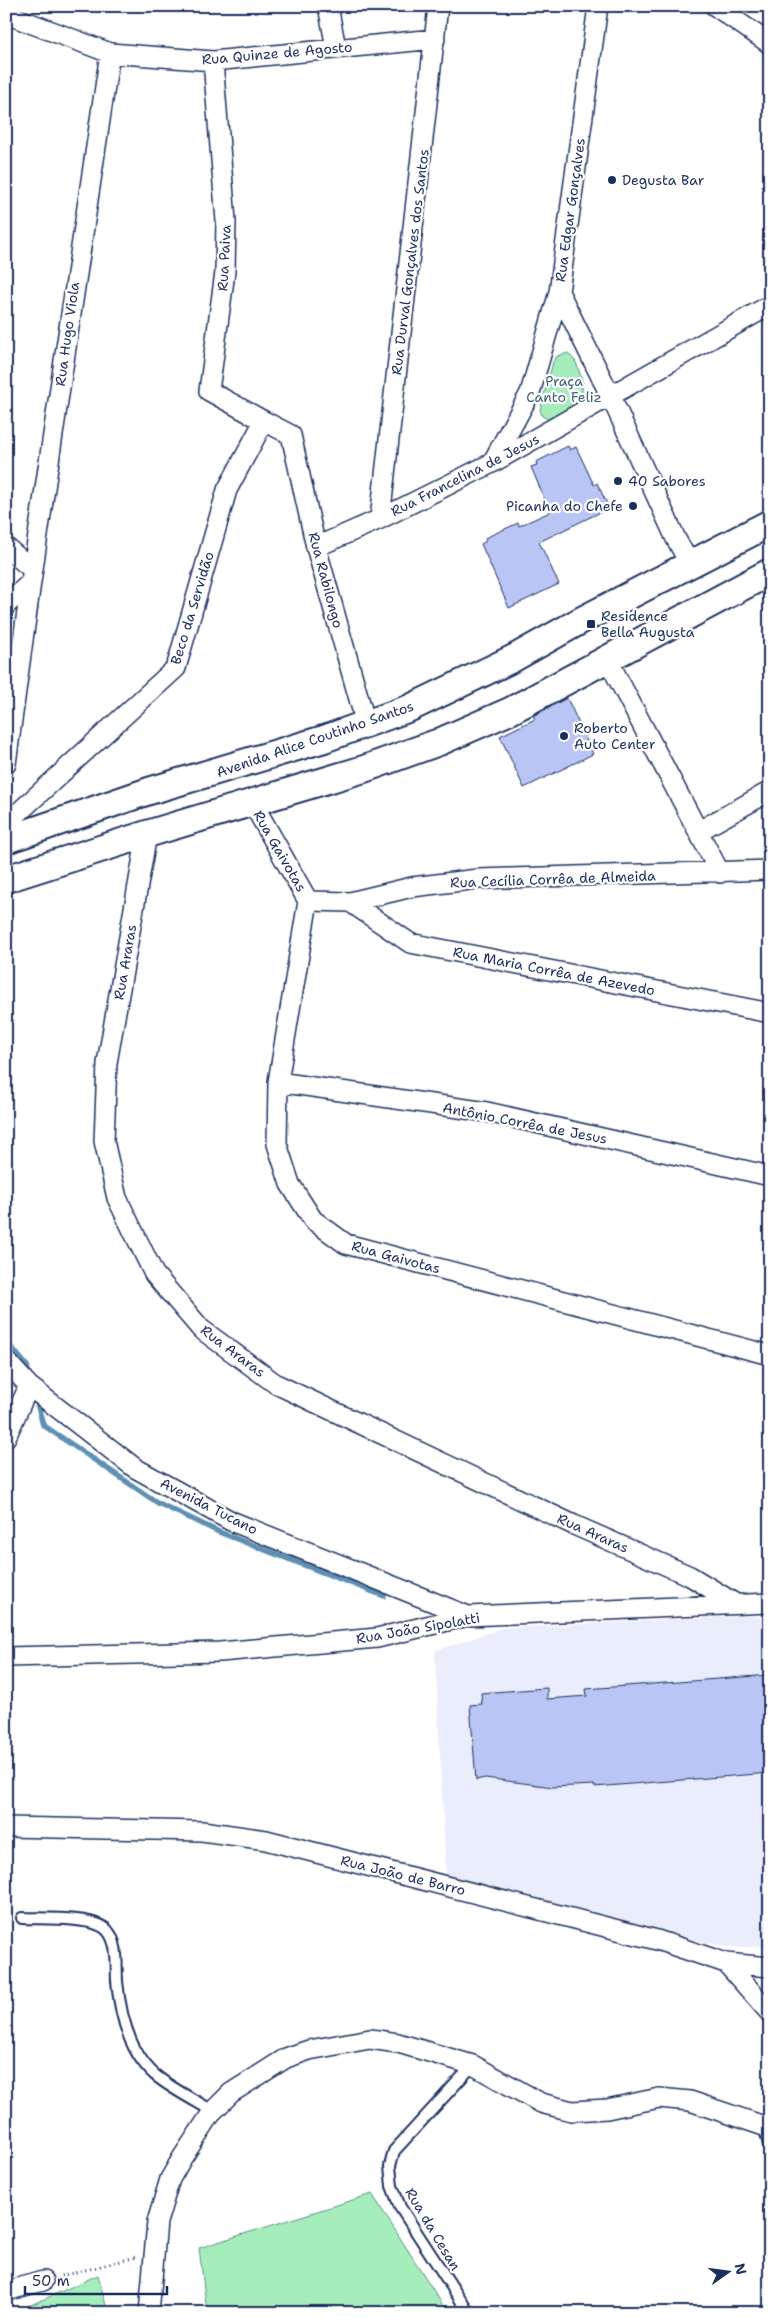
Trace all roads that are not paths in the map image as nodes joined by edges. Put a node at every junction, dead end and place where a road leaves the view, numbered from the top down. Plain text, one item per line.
1 (328, 6) edge
2 (438, 6) edge
3 (598, 6) edge
4 (715, 6) edge
5 (6, 14) edge
6 (435, 39) junction
7 (770, 44) edge
8 (336, 48) junction
9 (110, 53) junction
10 (214, 61) junction
11 (559, 292) junction
12 (770, 305) edge
13 (611, 397) junction
14 (264, 421) junction
15 (492, 464) junction
16 (380, 518) junction
17 (770, 523) edge
18 (6, 547) edge
19 (316, 547) junction
20 (691, 566) junction
21 (770, 572) edge
22 (32, 576) junction
23 (6, 605) edge
24 (608, 660) junction
25 (366, 724) junction
26 (6, 764) edge
27 (770, 792) edge
28 (252, 802) junction
29 (6, 824) edge
30 (699, 831) junction
31 (147, 834) junction
32 (6, 840) edge
33 (770, 870) edge
34 (720, 873) junction
35 (6, 879) edge
36 (308, 901) junction
37 (350, 902) junction
38 (770, 1013) edge
39 (278, 1082) junction
40 (770, 1176) edge
41 (770, 1356) edge
42 (6, 1361) edge
43 (28, 1386) junction
44 (6, 1437) edge
45 (770, 1603) edge
46 (736, 1604) junction
47 (468, 1616) junction
48 (6, 1657) edge
49 (6, 1827) edge
50 (22, 1918) dead end
51 (726, 1963) junction
52 (770, 1967) edge
53 (770, 2013) edge
54 (473, 2065) junction
55 (213, 2111) junction
56 (767, 2126) edge
57 (770, 2149) edge
58 (43, 2281) road end
59 (6, 2291) edge
60 (149, 2313) edge
61 (469, 2313) edge

1 - 8 street
2 - 6 street, Rua Durval Gonçalves dos Santos
3 - 11 street, Rua Edgar Gonçalves
4 - 7 street
5 - 9 street, Rua Quinze de Agosto
6 - 8 street, Rua Quinze de Agosto
6 - 16 street, Rua Durval Gonçalves dos Santos
8 - 10 street, Rua Quinze de Agosto
9 - 10 street, Rua Quinze de Agosto
9 - 22 street, Rua Hugo Viola
10 - 14 street, Rua Paiva
11 - 13 street, Rua Edgar Gonçalves
11 - 15 street
12 - 13 street, Rua Francelina de Jesus
13 - 15 street, Rua Francelina de Jesus
13 - 20 street, Rua Edgar Gonçalves
14 - 19 street, Rua Rabilongo
14 - 29 street, Beco da Servidão
15 - 16 street, Rua Francelina de Jesus
16 - 19 street, Rua Francelina de Jesus
17 - 20 main road, Avenida Alice Coutinho Santos
18 - 22 street
19 - 25 street, Rua Rabilongo
20 - 25 main road, Avenida Alice Coutinho Santos
21 - 24 main road
22 - 23 street
22 - 26 street, Rua Hugo Viola
24 - 28 main road
24 - 30 street
25 - 32 main road, Avenida Alice Coutinho Santos
27 - 30 street
28 - 31 main road
28 - 36 street, Rua Gaivotas
30 - 34 street
31 - 35 main road
31 - 46 street, Rua Araras
33 - 34 street, Rua Cecília Corrêa de Almeida
34 - 37 street, Rua Cecília Corrêa de Almeida
36 - 37 street, Rua Cecília Corrêa de Almeida
36 - 39 street, Rua Gaivotas
37 - 38 street, Rua Maria Corrêa de Azevedo
39 - 40 street, Antônio Corrêa de Jesus
39 - 41 street, Rua Gaivotas
42 - 43 street, Avenida Tucano
43 - 44 street
43 - 47 street, Avenida Tucano
45 - 46 street, Rua João Sipolatti
46 - 47 street, Rua João Sipolatti
47 - 48 street, Rua João Sipolatti
49 - 51 street, Rua João de Barro
50 - 55 lane
51 - 52 street, Rua João de Barro
51 - 53 street
54 - 55 street
54 - 56 street
54 - 61 lane, Rua da Cesan
55 - 60 street
56 - 57 lane
58 - 59 street

